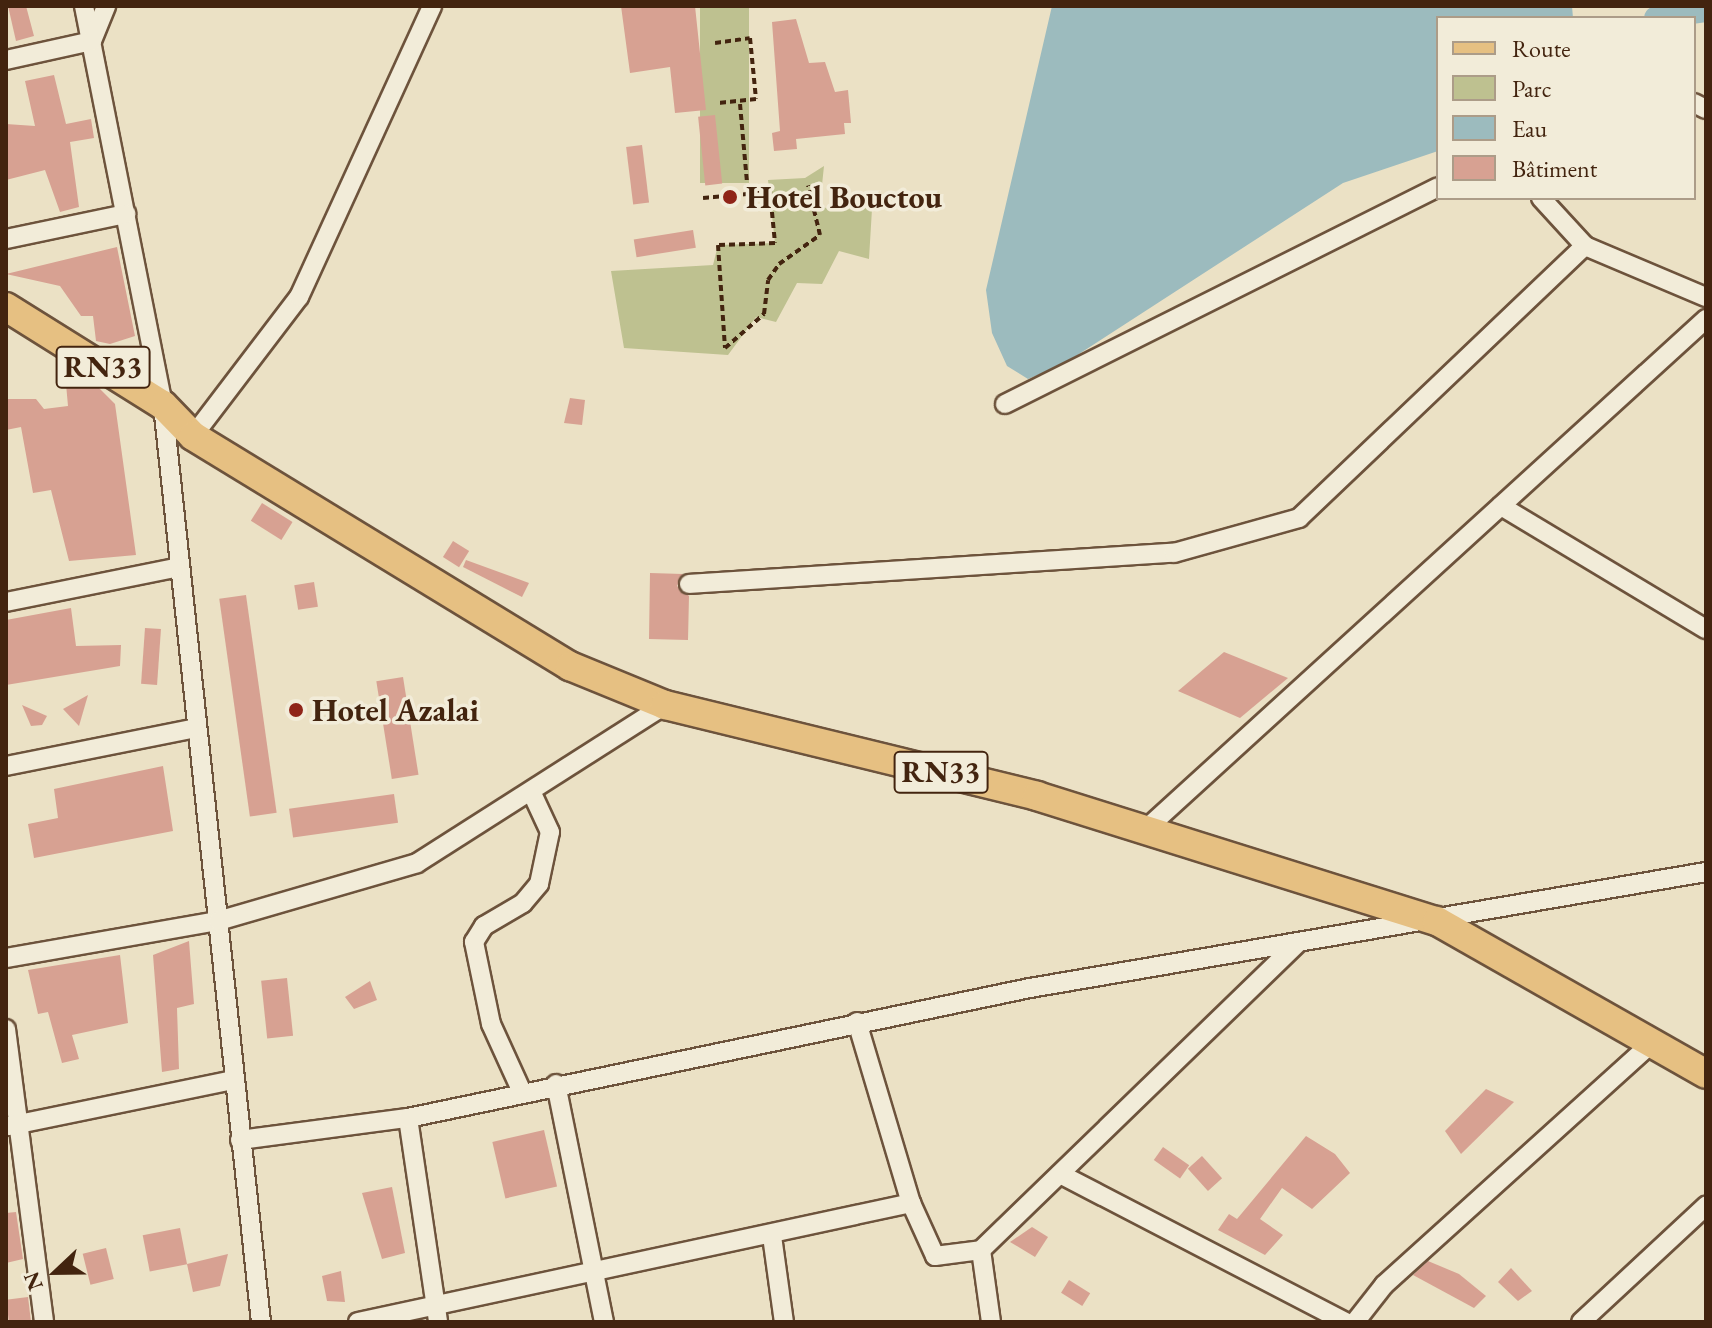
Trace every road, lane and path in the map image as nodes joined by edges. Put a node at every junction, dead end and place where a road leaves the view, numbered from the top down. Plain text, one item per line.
1 (84, 6) edge
2 (106, 6) edge
3 (432, 6) edge
4 (92, 41) junction
5 (715, 43) dead end
6 (6, 60) edge
7 (718, 103) dead end
8 (740, 104) junction
9 (808, 185) dead end
10 (1436, 188) edge
11 (748, 194) junction
12 (703, 198) dead end
13 (1543, 200) edge
14 (126, 214) junction
15 (6, 239) edge
16 (1585, 246) junction
17 (1706, 297) edge
18 (6, 307) edge
19 (1706, 319) edge
20 (1005, 404) dead end
21 (163, 405) junction
22 (193, 436) junction
23 (1501, 506) junction
24 (175, 568) junction
25 (689, 584) dead end
26 (6, 602) edge
27 (1706, 629) edge
28 (665, 705) junction
29 (196, 728) junction
30 (6, 766) edge
31 (531, 791) junction
32 (1145, 830) junction
33 (1706, 872) edge
34 (218, 921) junction
35 (1437, 921) junction
36 (1297, 944) junction
37 (6, 958) edge
38 (857, 1022) junction
39 (6, 1029) edge
40 (1652, 1043) junction
41 (1706, 1074) edge
42 (234, 1080) junction
43 (556, 1084) junction
44 (522, 1092) junction
45 (408, 1118) junction
46 (12, 1125) edge
47 (240, 1140) junction
48 (1060, 1174) junction
49 (911, 1203) junction
50 (1706, 1206) edge
51 (772, 1236) junction
52 (981, 1250) junction
53 (594, 1276) junction
54 (438, 1315) edge
55 (44, 1322) edge
56 (261, 1322) edge
57 (358, 1322) edge
58 (604, 1322) edge
59 (784, 1322) edge
60 (991, 1322) edge
61 (1346, 1322) edge
62 (1355, 1322) edge
63 (1581, 1322) edge

1 - 4 street
2 - 4 street
3 - 22 street
4 - 6 street
4 - 14 street
5 - 8 path
7 - 8 path
8 - 11 path
9 - 11 path
10 - 20 street
11 - 12 path
13 - 16 street
14 - 15 street
14 - 21 street
16 - 17 street
16 - 25 street
18 - 21 main road, RN33
19 - 23 street
21 - 22 main road, RN33
21 - 24 street
22 - 28 main road, RN33
23 - 27 street
23 - 32 street
24 - 26 street
24 - 29 street
28 - 31 street
28 - 32 main road, RN33
29 - 30 street
29 - 34 street
31 - 34 street
31 - 44 street
32 - 35 main road, RN33
33 - 35 street
34 - 37 street
34 - 42 street
35 - 36 street
35 - 40 main road, RN33
36 - 38 street
36 - 48 street
38 - 43 street
38 - 49 street
39 - 46 street
40 - 41 main road, RN33
40 - 62 street
42 - 46 street
42 - 47 street
43 - 44 street
43 - 53 street
44 - 45 street
45 - 47 street
45 - 54 street
46 - 55 street
47 - 56 street
48 - 52 street
48 - 61 street
49 - 51 street
49 - 52 street
50 - 63 street
51 - 53 street
51 - 59 street
52 - 60 street
53 - 54 street
53 - 58 street
54 - 57 street

